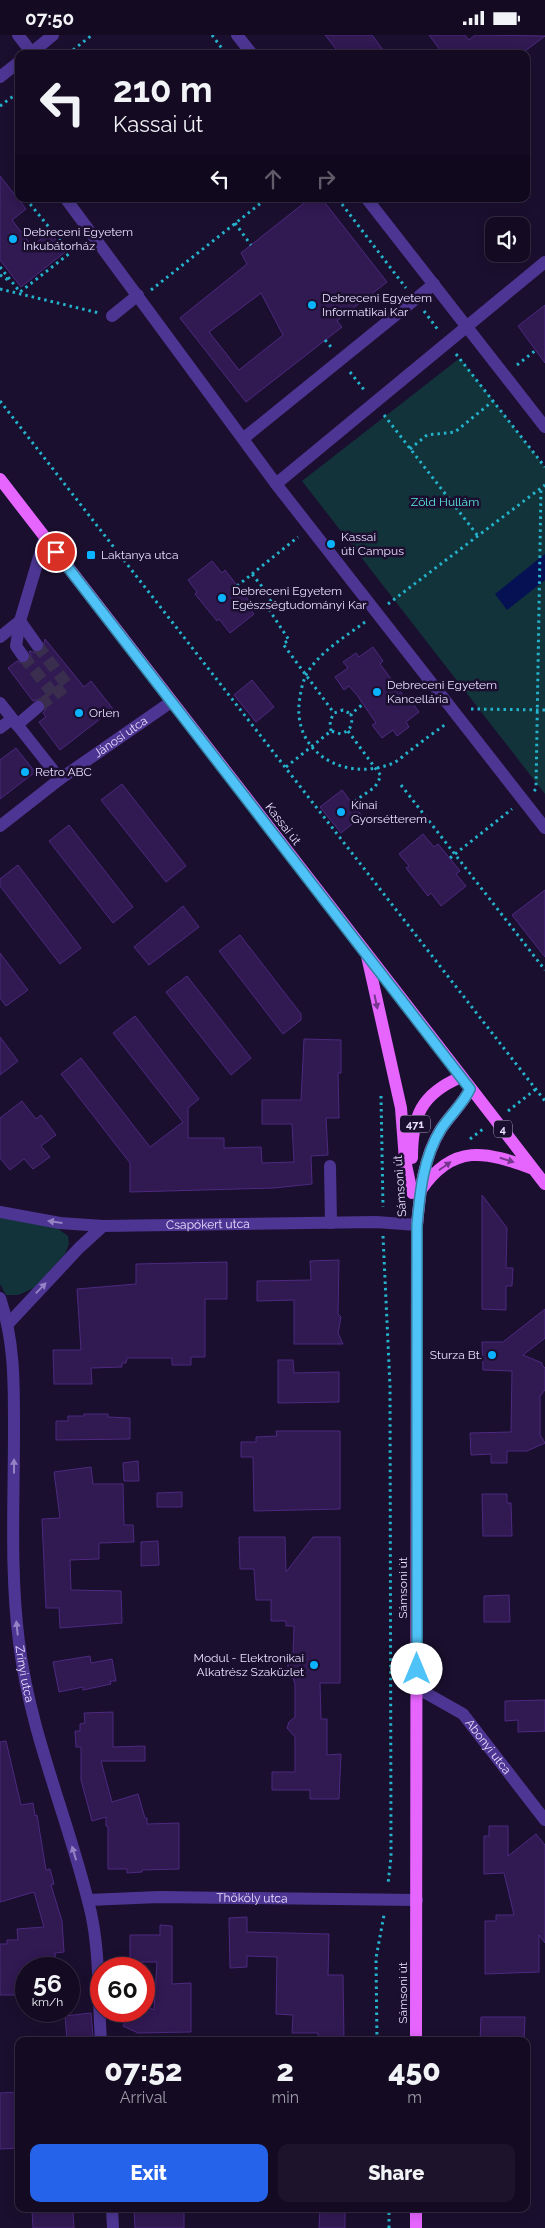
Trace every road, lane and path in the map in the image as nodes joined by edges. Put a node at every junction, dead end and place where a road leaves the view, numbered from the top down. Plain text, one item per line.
1 (18, 35) edge
2 (54, 35) edge
3 (92, 35) edge
4 (212, 35) edge
5 (237, 35) edge
6 (29, 50) edge
7 (35, 50) edge
8 (73, 50) edge
9 (223, 50) edge
10 (249, 50) edge
11 (15, 66) edge
12 (0, 77) edge
13 (15, 95) edge
14 (0, 106) edge
15 (28, 202) edge
16 (68, 202) edge
17 (262, 202) edge
18 (340, 202) edge
19 (369, 202) edge
20 (235, 223) junction
21 (251, 245) dead end
22 (545, 262) edge
23 (0, 267) edge
24 (0, 275) edge
25 (12, 282) junction
26 (434, 284) junction
27 (0, 289) edge
28 (20, 292) junction
29 (139, 297) junction
30 (415, 300) junction
31 (112, 316) joint
32 (467, 326) junction
33 (443, 337) dead end
34 (455, 352) dead end
35 (0, 401) edge
36 (493, 401) junction
37 (545, 427) edge
38 (244, 438) junction
39 (545, 467) edge
40 (0, 479) edge
41 (276, 484) junction
42 (542, 488) dead end
43 (310, 527) junction
44 (478, 536) dead end
45 (45, 537) junction
46 (252, 574) junction
47 (237, 586) dead end
48 (20, 621) junction
49 (0, 637) edge
50 (37, 645) tunnel mouth
51 (23, 655) tunnel mouth
52 (171, 702) junction
53 (0, 703) edge
54 (363, 704) dead end
55 (38, 707) tunnel mouth
56 (334, 713) junction
57 (351, 714) junction
58 (14, 722) junction
59 (0, 728) edge
60 (331, 731) junction
61 (348, 731) junction
62 (286, 767) junction
63 (60, 779) junction
64 (401, 785) dead end
65 (523, 800) junction
66 (352, 803) dead end
67 (0, 826) edge
68 (545, 828) edge
69 (455, 853) junction
70 (450, 858) dead end
71 (366, 954) junction
72 (545, 970) edge
73 (461, 1077) junction
74 (470, 1089) junction
75 (381, 1092) dead end
76 (545, 1101) edge
77 (330, 1166) dead end
78 (534, 1169) junction
79 (545, 1184) edge
80 (416, 1193) junction
81 (0, 1212) edge
82 (382, 1222) junction
83 (331, 1223) junction
84 (417, 1225) junction
85 (103, 1226) junction
86 (0, 1298) edge
87 (8, 1324) junction
88 (417, 1688) junction
89 (545, 1820) edge
90 (386, 1899) junction
91 (417, 1899) junction
92 (88, 1900) junction
93 (101, 2037) edge
94 (377, 2037) edge
95 (416, 2037) edge
96 (112, 2212) edge
97 (389, 2212) edge
98 (416, 2212) edge
99 (113, 2228) edge
100 (389, 2228) edge
101 (416, 2228) edge

1 - 6 street
2 - 7 street
3 - 8 path
4 - 9 path
5 - 10 street
11 - 12 street
13 - 14 path
15 - 28 path
16 - 29 street
17 - 20 path
18 - 30 path
19 - 26 street
20 - 21 path
20 - 29 path
22 - 32 street
23 - 25 path
24 - 25 path
25 - 28 path
26 - 30 street
26 - 32 street
27 - 28 path
28 - 31 path
29 - 31 street
29 - 38 street
30 - 33 path
30 - 38 street
32 - 37 street
32 - 41 street
34 - 36 path
35 - 62 path
36 - 39 path
36 - 44 path
38 - 41 street
40 - 45 main road, Kassai út / 4
41 - 43 street
42 - 65 path
43 - 46 path
43 - 65 street
45 - 48 street
45 - 52 main road, Kassai út / 4
46 - 47 path
46 - 56 path
48 - 49 street
48 - 50 street
48 - 51 street
52 - 63 street, Jánosi utca
52 - 71 main road, Kassai út / 4
53 - 58 street
54 - 57 path
55 - 58 street
56 - 57 path
56 - 60 path
57 - 61 path
58 - 59 street
58 - 63 street
60 - 61 path
60 - 62 path
61 - 66 path
62 - 76 path
63 - 67 street, Jánosi utca
64 - 69 path
65 - 68 street
65 - 69 path
69 - 70 path
69 - 72 path
71 - 73 main road, Kassai út / 4
71 -> 80 main road
73 - 74 main road, Kassai út / 4
73 - 80 main road, Sámsoni út / 471
74 - 78 main road, Kassai út / 4
74 - 80 main road, Sámsoni út / 471
75 - 82 path
77 - 83 street
78 - 79 main road, Kassai út / 4
80 -> 78 main road
80 - 84 main road, Sámsoni út / 471
85 -> 81 street, Csapókert utca
82 - 83 street, Csapókert utca
82 - 84 street, Csapókert utca
82 - 90 path
83 - 85 street, Csapókert utca
84 - 88 main road, Sámsoni út / 471
87 -> 85 street
86 - 87 street, Zrínyi utca
92 -> 87 street, Zrínyi utca
88 - 89 street, Abonyi utca
88 - 91 main road, Sámsoni út / 471
90 - 91 street, Thököly utca
90 - 92 street, Thököly utca
90 - 94 path
91 - 95 main road, Sámsoni út / 471
92 - 93 street, Zrínyi utca
96 - 99 street
97 - 100 path
98 - 101 main road

